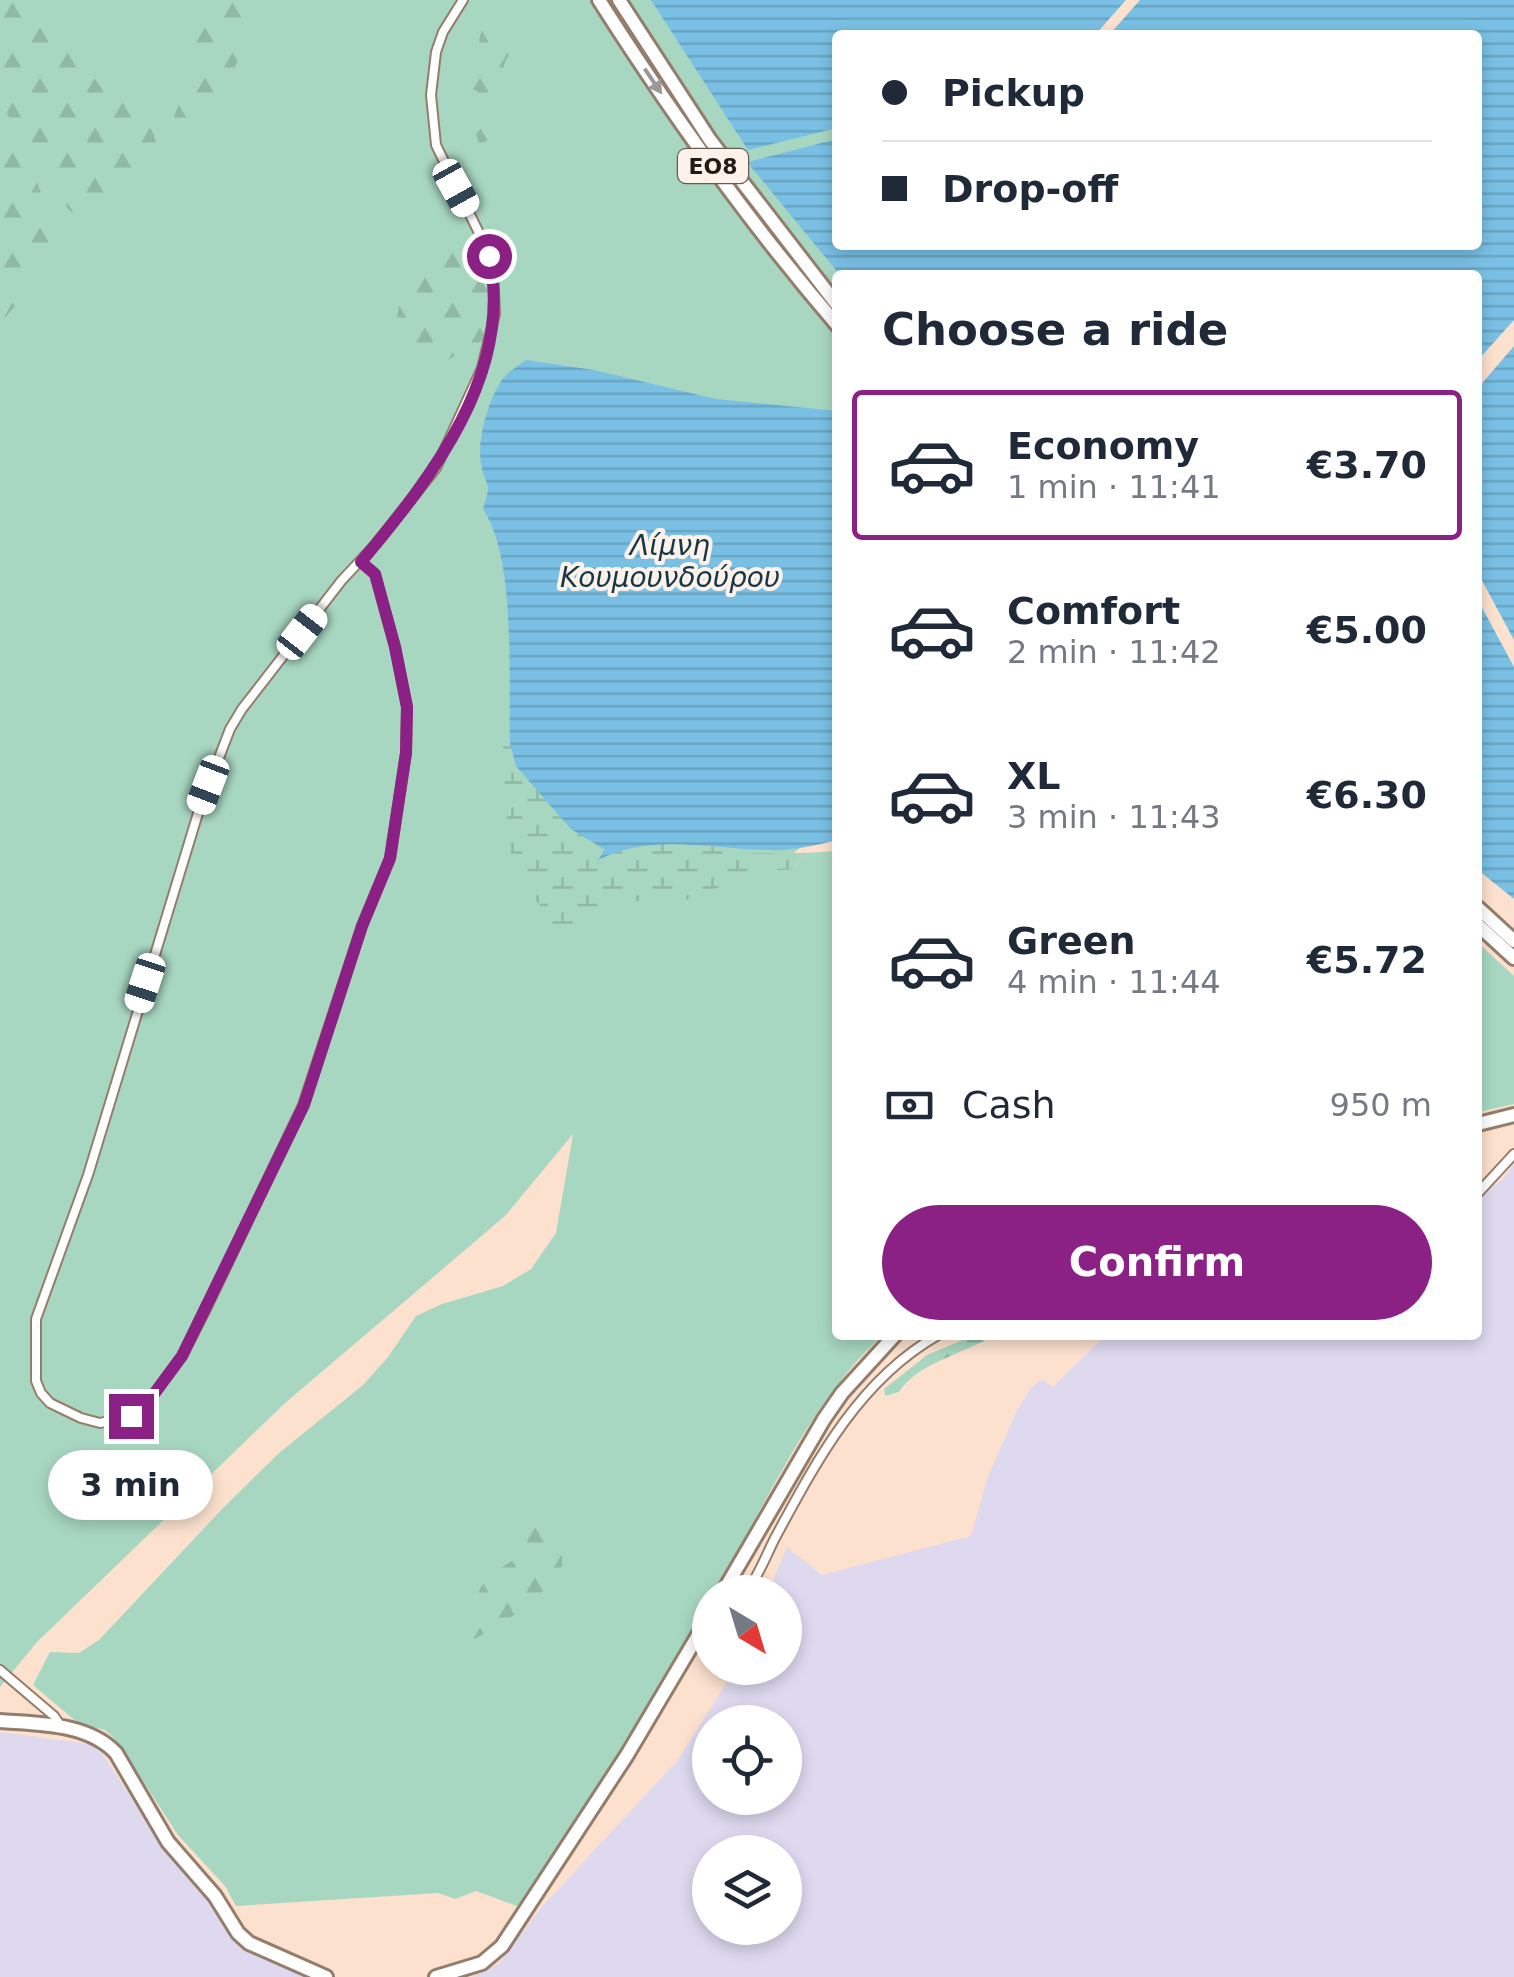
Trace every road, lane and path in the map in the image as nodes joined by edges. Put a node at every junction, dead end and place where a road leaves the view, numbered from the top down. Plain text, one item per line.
1 (463, 0) edge
2 (599, 0) edge
3 (620, 0) edge
4 (832, 298) edge
5 (832, 318) edge
6 (361, 562) junction
7 (1482, 912) edge
8 (1482, 929) edge
9 (1514, 941) edge
10 (1514, 958) edge
11 (1514, 1115) edge
12 (1482, 1123) edge
13 (1514, 1154) edge
14 (1482, 1189) edge
15 (891, 1340) edge
16 (931, 1340) edge
17 (733, 1575) edge
18 (755, 1575) edge
19 (692, 1646) edge
20 (0, 1670) edge
21 (0, 1721) edge
22 (62, 1728) junction
23 (326, 1977) edge
24 (436, 1977) edge

1 - 6 street
2 -> 5 highway, ΕΟ8
3 - 4 highway, ΕΟ8
6 - 6 street
7 - 9 highway
8 - 10 highway
11 - 12 highway
13 - 14 street
15 - 17 highway
16 - 18 street
19 - 24 highway
20 - 22 street
21 - 22 highway
22 - 23 highway

